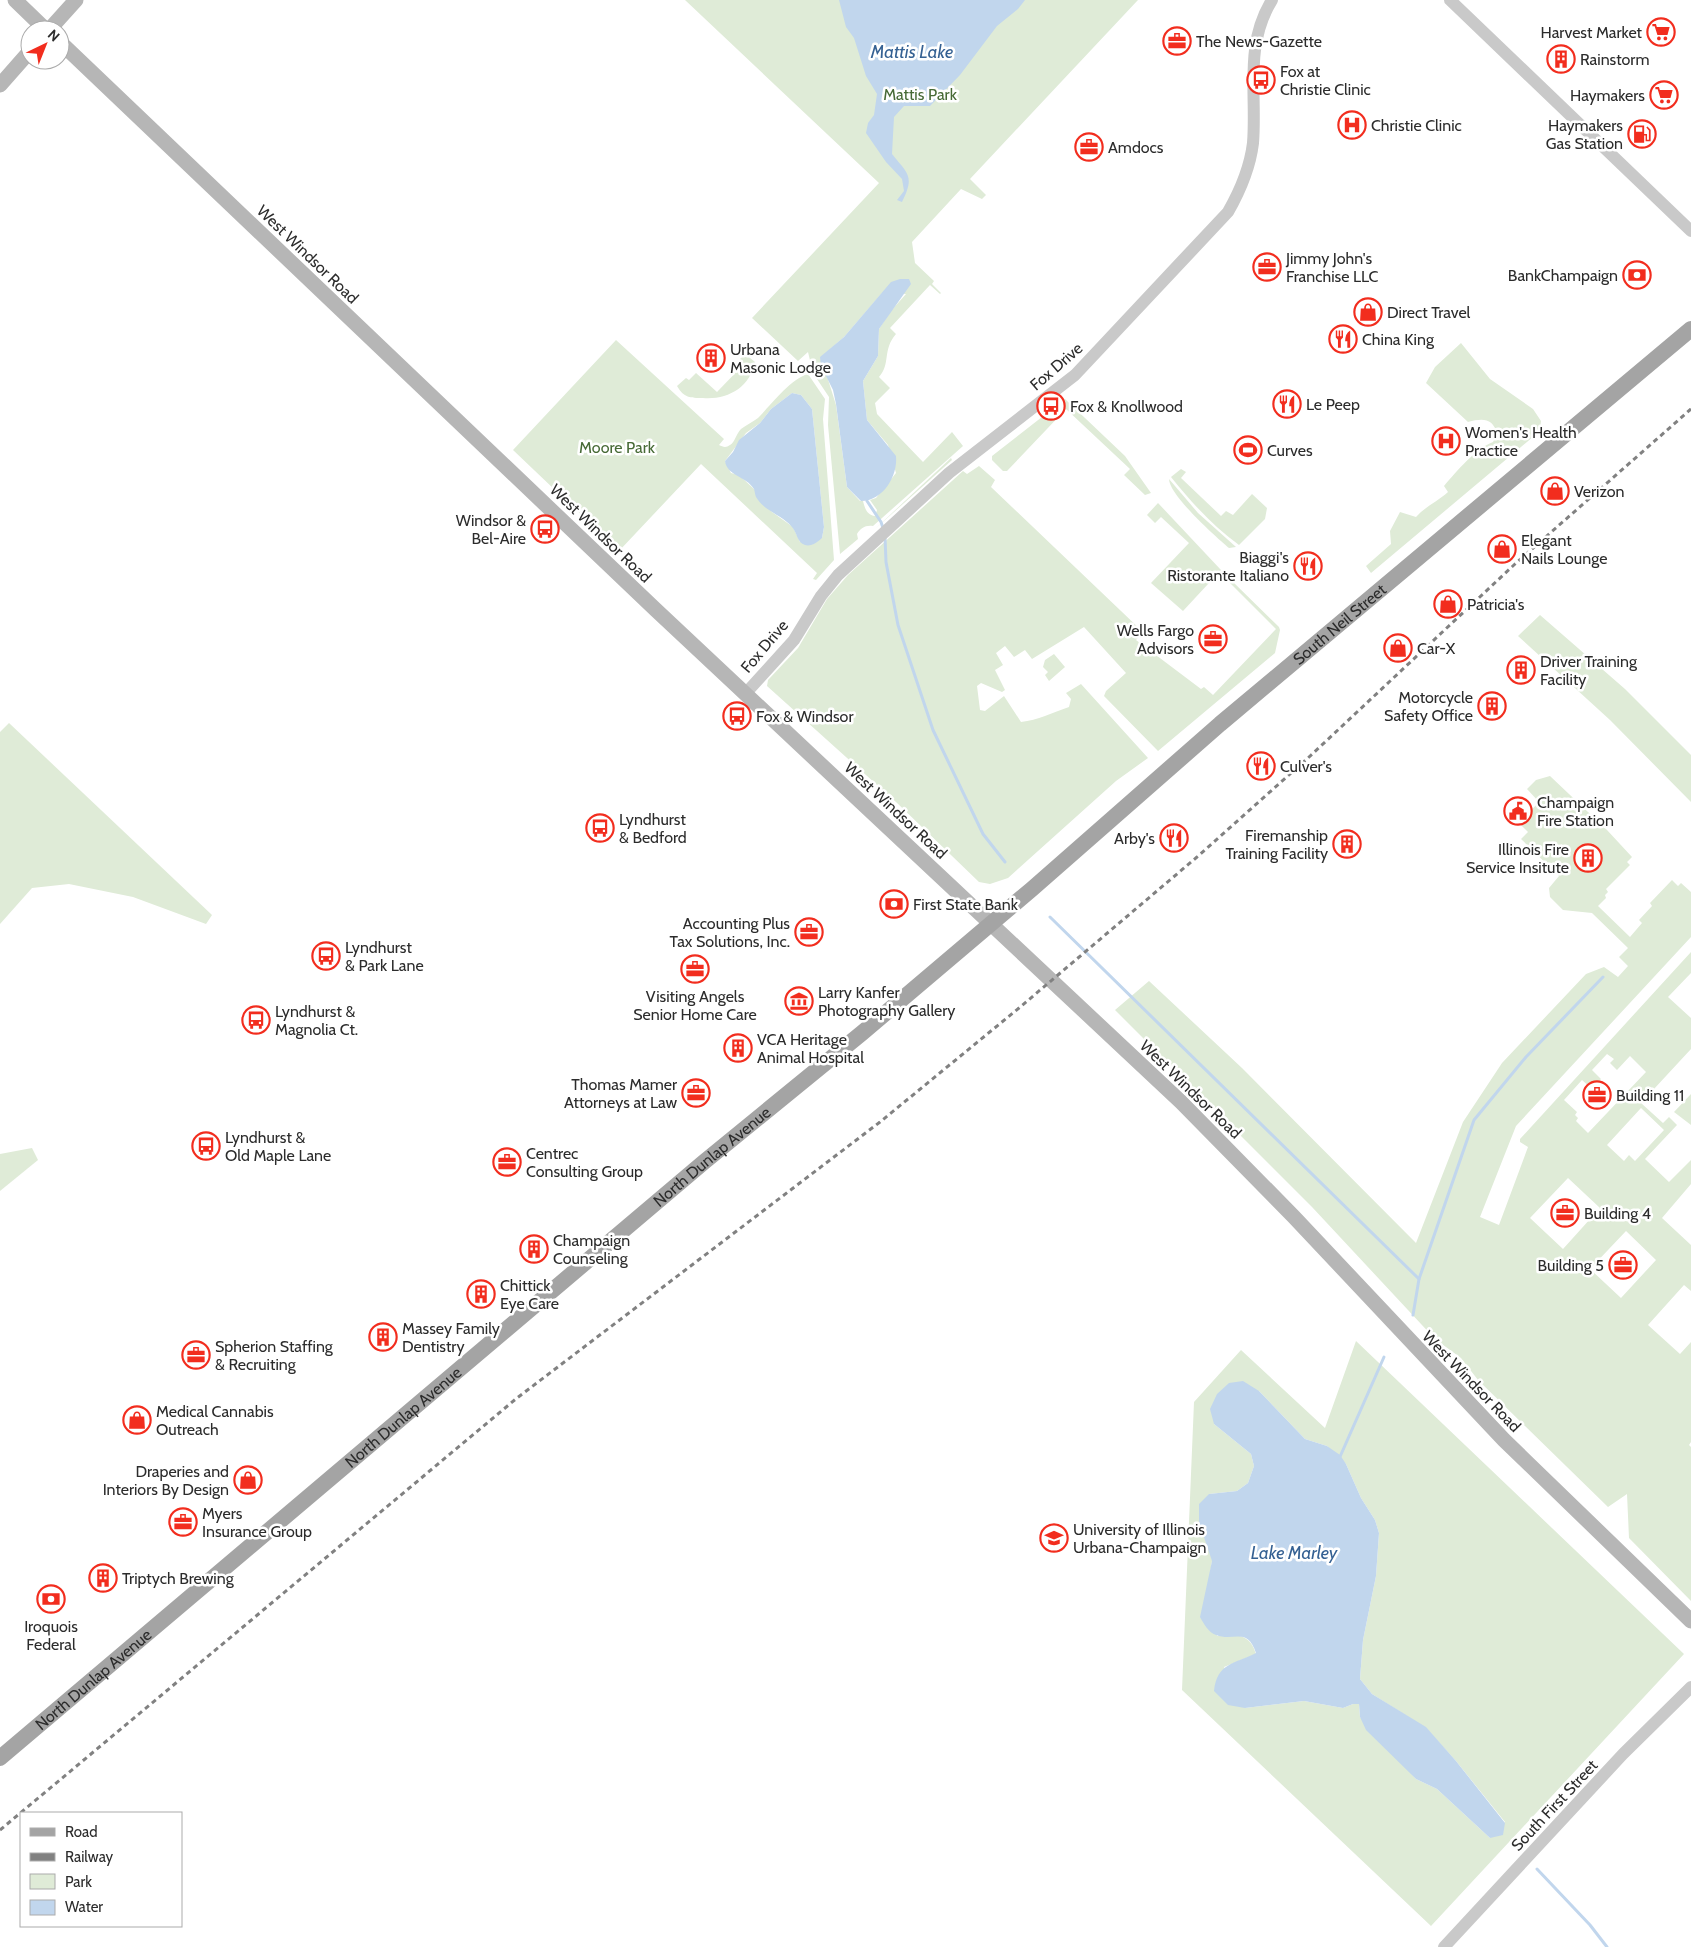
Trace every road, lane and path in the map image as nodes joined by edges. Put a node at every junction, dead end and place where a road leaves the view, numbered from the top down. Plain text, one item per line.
1 (15, 0) edge
2 (76, 0) edge
3 (1272, 0) edge
4 (1450, 0) edge
5 (37, 20) edge
6 (57, 20) edge
7 (70, 51) edge
8 (20, 62) edge
9 (0, 84) edge
10 (1691, 231) edge
11 (1691, 329) edge
12 (746, 693) junction
13 (990, 923) junction
14 (1691, 1621) edge
15 (1691, 1687) edge
16 (0, 1758) edge
17 (1444, 1947) edge

1 - 5 main road
2 - 6 main road
3 - 12 street, Fox Drive
4 - 10 street
7 - 12 main road, West Windsor Road
8 - 9 main road
11 - 13 main road, South Neil Street
12 - 13 main road, West Windsor Road
13 - 14 main road, West Windsor Road
13 - 16 main road, North Dunlap Avenue
15 - 17 street, South First Street

